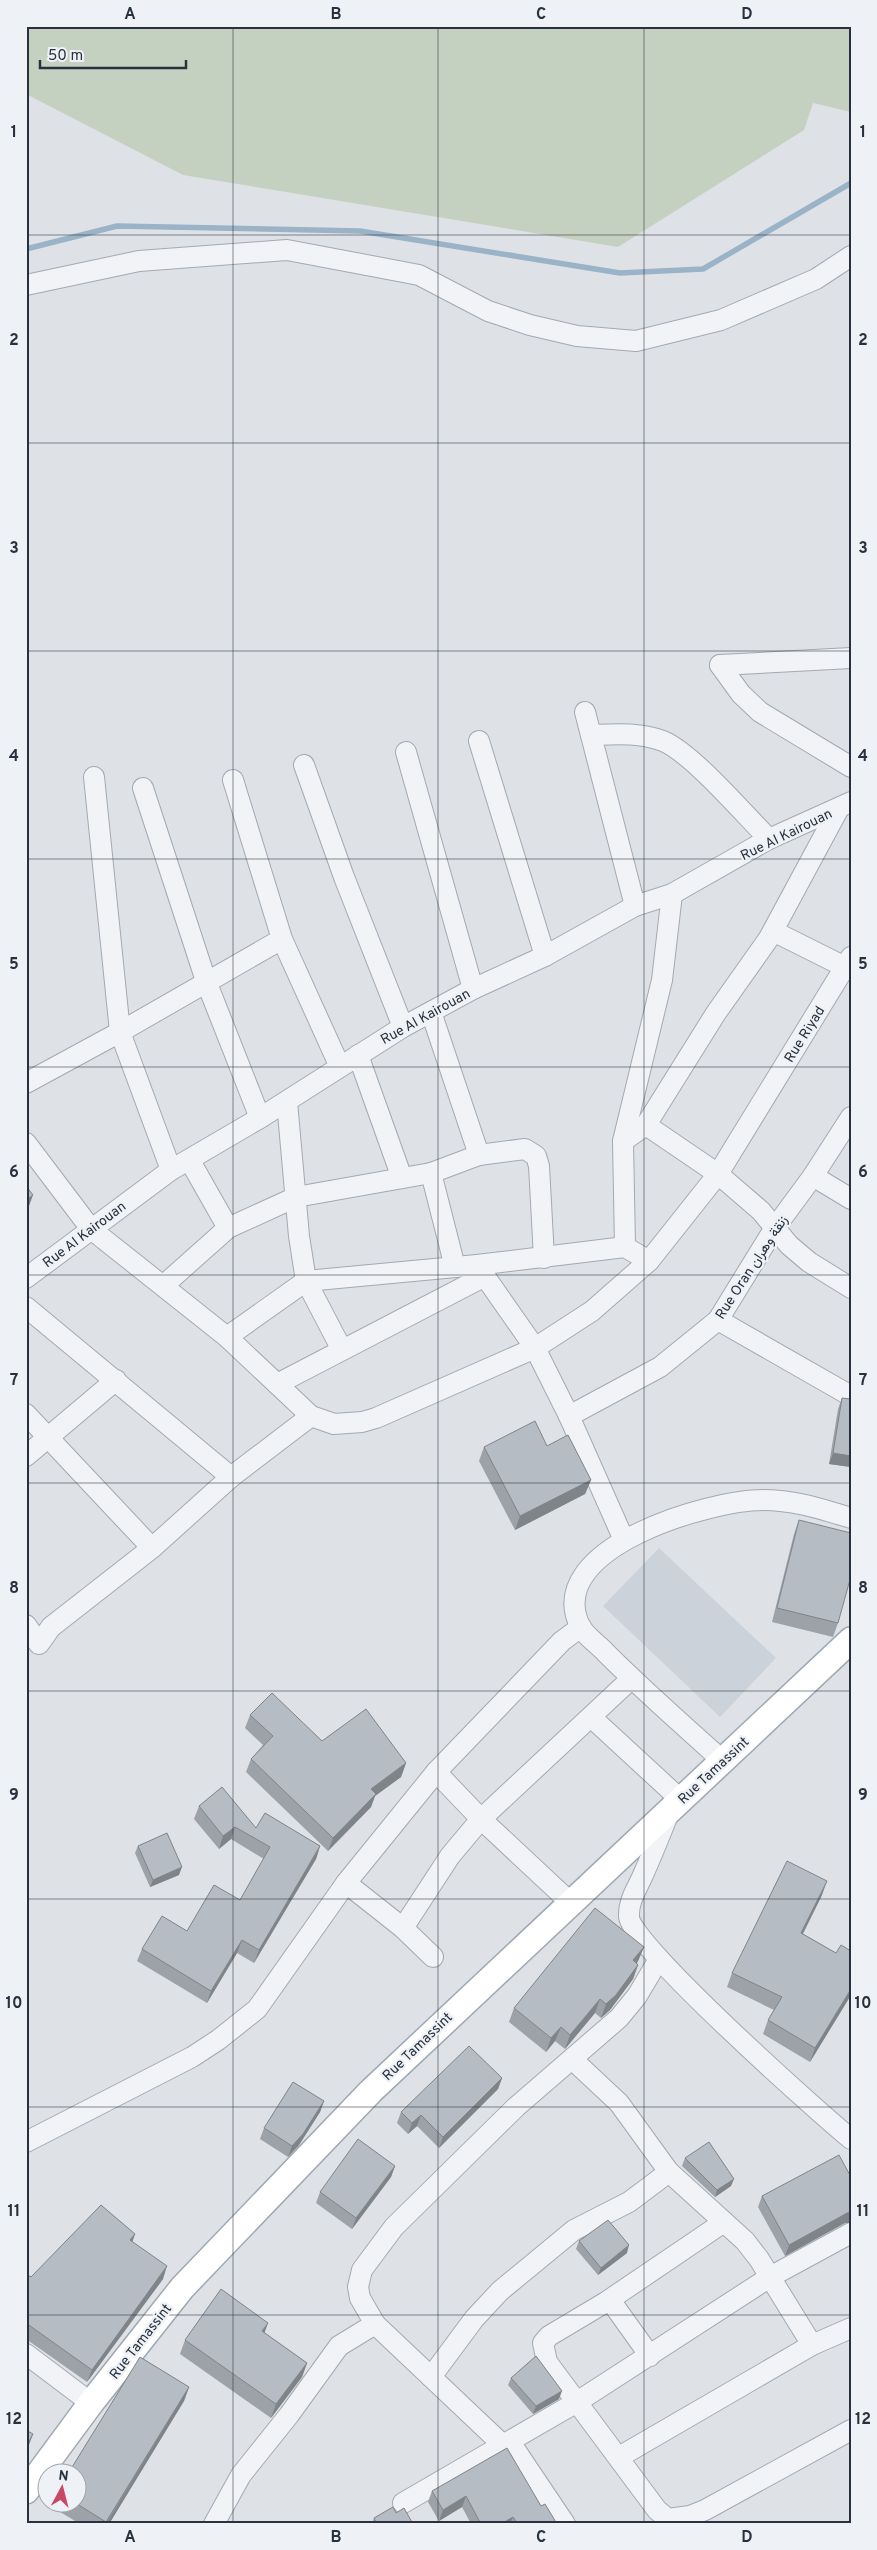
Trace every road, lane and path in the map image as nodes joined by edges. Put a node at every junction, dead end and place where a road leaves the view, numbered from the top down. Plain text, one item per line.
1 (851, 256) edge
2 (26, 285) edge
3 (851, 658) edge
4 (585, 712) dead end
5 (591, 735) junction
6 (479, 741) dead end
7 (406, 752) dead end
8 (304, 765) dead end
9 (851, 767) edge
10 (94, 777) dead end
11 (233, 780) dead end
12 (143, 788) dead end
13 (845, 805) edge
14 (769, 839) junction
15 (672, 894) junction
16 (635, 906) junction
17 (773, 931) junction
18 (282, 939) junction
19 (545, 956) junction
20 (849, 965) edge
21 (206, 981) junction
22 (473, 989) junction
23 (431, 1012) junction
24 (403, 1027) junction
25 (120, 1032) junction
26 (358, 1055) junction
27 (340, 1066) junction
28 (26, 1083) edge
29 (287, 1102) junction
30 (851, 1117) edge
31 (260, 1118) junction
32 (646, 1125) junction
33 (623, 1141) junction
34 (26, 1143) edge
35 (479, 1155) junction
36 (190, 1161) junction
37 (171, 1170) junction
38 (431, 1173) junction
39 (718, 1174) junction
40 (813, 1176) junction
41 (402, 1178) junction
42 (296, 1197) junction
43 (851, 1199) edge
44 (228, 1228) junction
45 (91, 1229) junction
46 (774, 1229) junction
47 (625, 1247) junction
48 (544, 1258) junction
49 (649, 1261) junction
50 (455, 1267) junction
51 (481, 1271) junction
52 (26, 1278) edge
53 (306, 1281) junction
54 (164, 1285) junction
55 (851, 1288) edge
56 (26, 1307) edge
57 (718, 1320) junction
58 (227, 1337) junction
59 (535, 1348) junction
60 (342, 1350) junction
61 (116, 1380) junction
62 (277, 1384) junction
63 (851, 1396) edge
64 (26, 1414) edge
65 (311, 1416) junction
66 (569, 1416) junction
67 (50, 1437) junction
68 (26, 1456) edge
69 (231, 1477) junction
70 (851, 1518) edge
71 (624, 1540) junction
72 (152, 1548) junction
73 (26, 1625) edge
74 (581, 1628) junction
75 (851, 1640) edge
76 (631, 1678) junction
77 (592, 1716) junction
78 (723, 1761) junction
79 (436, 1772) junction
80 (675, 1805) junction
81 (481, 1819) junction
82 (346, 1883) junction
83 (572, 1904) junction
84 (403, 1928) junction
85 (433, 1957) dead end
86 (659, 1959) junction
87 (572, 2059) junction
88 (851, 2139) edge
89 (26, 2142) edge
90 (669, 2172) junction
91 (724, 2222) junction
92 (851, 2233) edge
93 (770, 2277) junction
94 (610, 2300) junction
95 (375, 2324) junction
96 (851, 2328) edge
97 (812, 2345) junction
98 (26, 2354) edge
99 (650, 2356) junction
100 (431, 2376) junction
101 (577, 2402) junction
102 (91, 2403) junction
103 (851, 2430) edge
104 (507, 2444) junction
105 (619, 2457) junction
106 (26, 2492) edge
107 (403, 2503) dead end
108 (661, 2517) edge
109 (214, 2524) edge
110 (565, 2524) edge

1 - 2 street
3 - 9 street
4 - 5 street
5 - 14 street
5 - 16 street
6 - 19 street
7 - 22 street
8 - 24 street
10 - 25 street
11 - 18 street
12 - 21 street
13 - 14 street, Rue Al Kairouan
13 - 17 street
14 - 15 street, Rue Al Kairouan
15 - 16 street, Rue Al Kairouan
15 - 33 street
16 - 19 street, Rue Al Kairouan
17 - 20 street
17 - 32 street
18 - 21 street
18 - 27 street
19 - 22 street, Rue Al Kairouan
20 - 39 street, Rue Riyad
21 - 25 street
21 - 31 street
22 - 23 street, Rue Al Kairouan
23 - 24 street, Rue Al Kairouan
23 - 35 street
24 - 26 street, Rue Al Kairouan
25 - 28 street
25 - 37 street
26 - 27 street, Rue Al Kairouan
26 - 41 street
27 - 29 street, Rue Al Kairouan
29 - 31 street, Rue Al Kairouan
29 - 42 street
30 - 40 street, Rue Oran زنقة وهران
31 - 36 street, Rue Al Kairouan
32 - 33 street
32 - 39 street
33 - 47 street
34 - 45 street
35 - 38 street
35 - 48 street
36 - 37 street, Rue Al Kairouan
36 - 44 street
37 - 45 street, Rue Al Kairouan
38 - 41 street
38 - 50 street
39 - 46 street
39 - 49 street, Rue Riyad
40 - 43 street
40 - 46 street, Rue Oran زنقة وهران
41 - 42 street
42 - 44 street
42 - 53 street
44 - 54 street
45 - 52 street, Rue Al Kairouan
45 - 54 street
46 - 55 street
46 - 57 street, Rue Oran زنقة وهران
47 - 48 street
47 - 49 street
48 - 51 street
49 - 59 street, Rue Riyad
50 - 51 street
50 - 53 street
51 - 59 street
51 - 60 street
53 - 58 street
53 - 60 street
54 - 58 street
56 - 61 street
57 - 63 street
57 - 66 street, Rue Oran زنقة وهران
58 - 62 street
59 - 65 street, Rue Riyad
59 - 66 street
60 - 62 street
61 - 67 street
61 - 69 street
62 - 65 street
64 - 67 street
65 - 69 street
66 - 71 street
67 - 68 street
67 - 72 street
69 - 72 street
70 - 71 street
71 - 74 street
72 - 73 street
74 - 76 street
74 - 79 street
75 - 78 main road, Rue Tamassint
76 - 77 street
76 - 78 street
77 - 80 street
77 - 81 street
78 - 80 main road, Rue Tamassint
79 - 81 street
79 - 82 street
80 - 83 main road, Rue Tamassint
80 - 86 street
81 - 83 street
81 - 84 street
82 - 84 street
82 - 89 street
83 - 102 main road, Rue Tamassint
84 - 85 street
86 - 87 street
86 - 88 street
87 - 90 street
87 - 95 street
90 - 91 street
90 - 100 street
91 - 93 street
91 - 94 street
92 - 93 street
93 - 97 street
93 - 99 street
94 - 99 street
94 - 101 street
95 - 100 street
95 - 109 street
96 - 97 street
97 - 105 street
98 - 102 street
99 - 101 street
100 - 104 street
101 - 104 street
101 - 105 street
102 - 106 main road, Rue Tamassint
103 - 108 street
104 - 107 street
104 - 110 street
105 - 108 street

